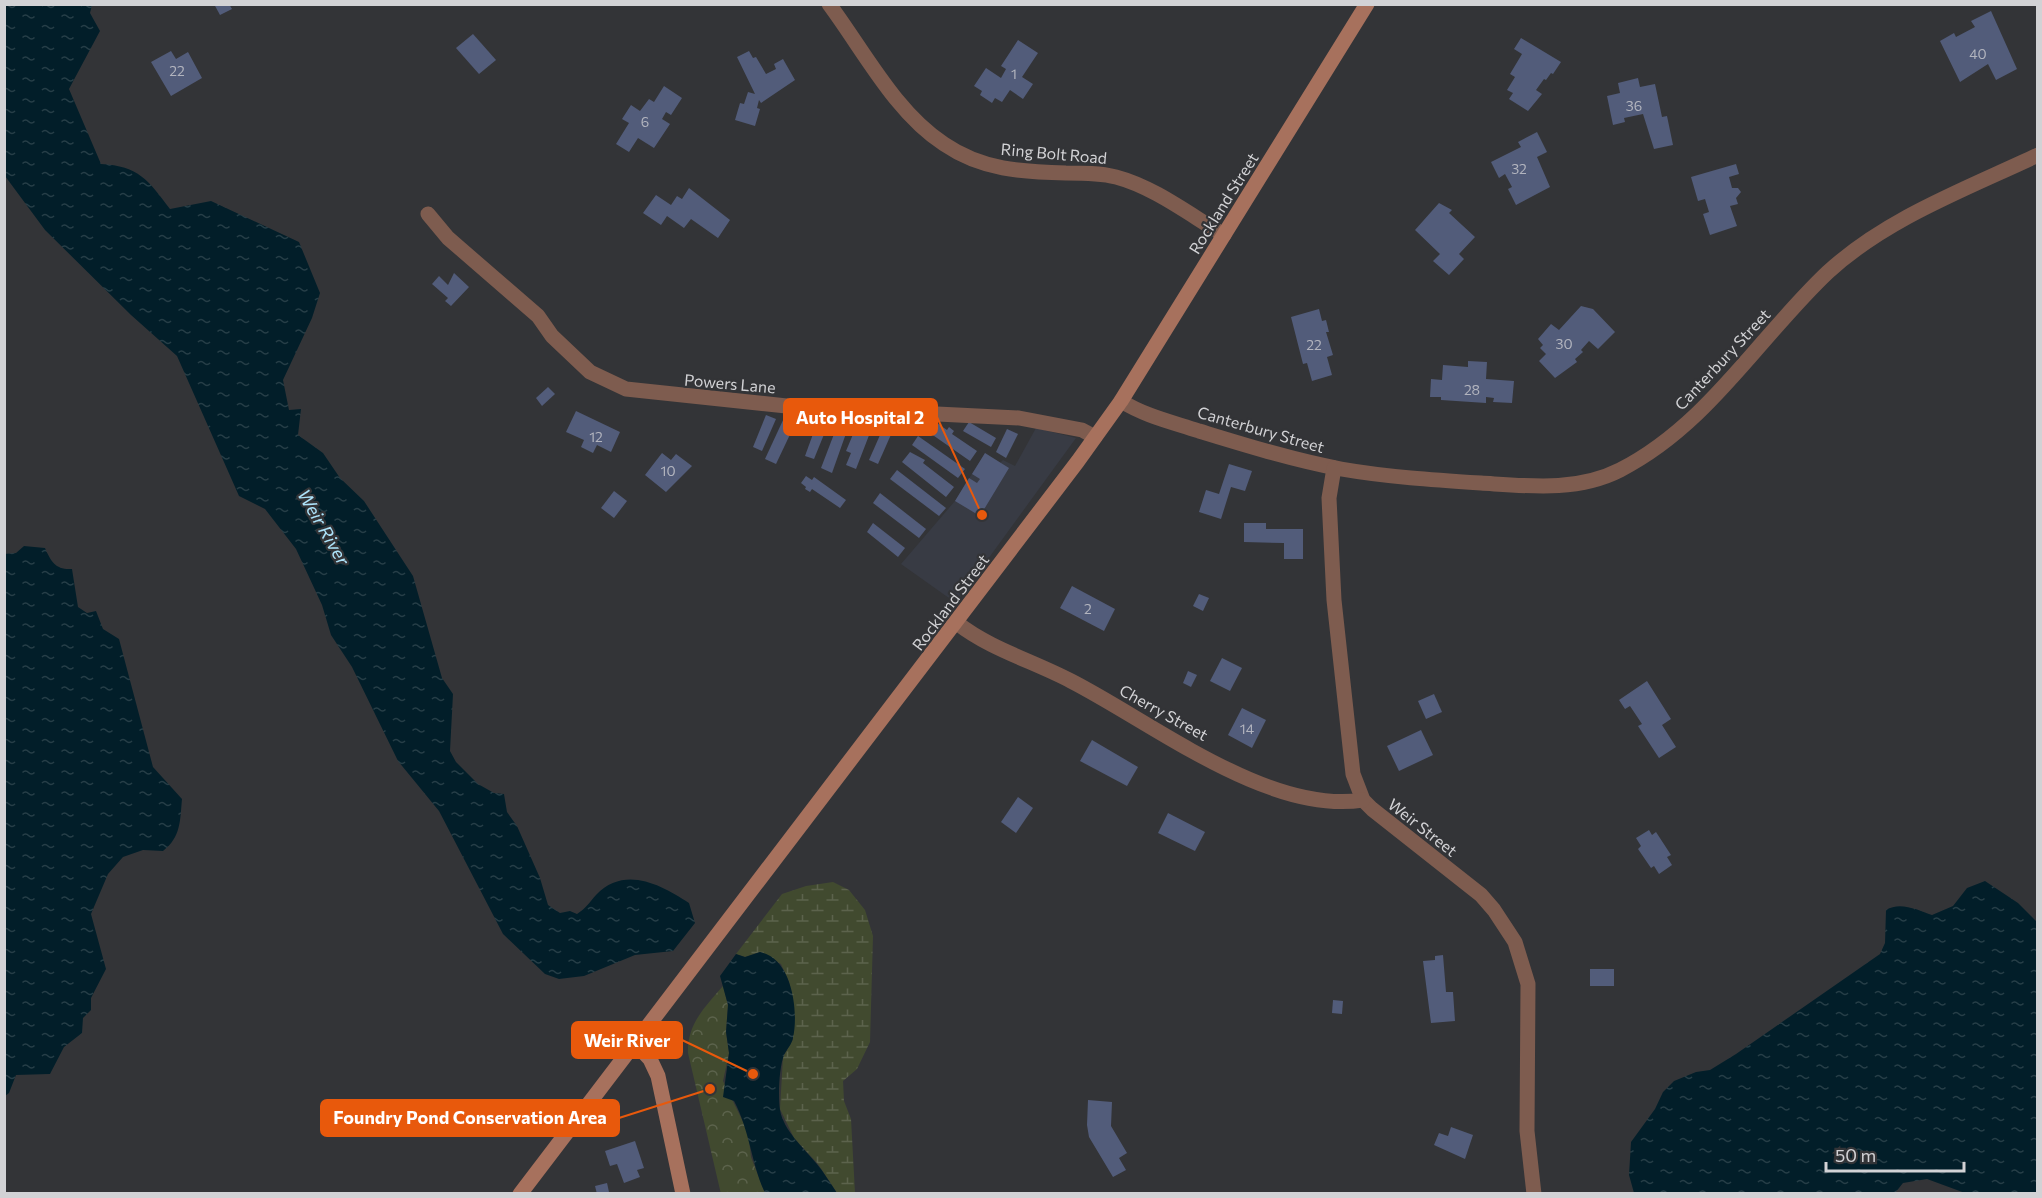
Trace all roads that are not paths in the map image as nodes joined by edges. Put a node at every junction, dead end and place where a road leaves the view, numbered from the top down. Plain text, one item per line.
1 (829, 4) edge
2 (1367, 4) edge
3 (2037, 155) edge
4 (428, 214) dead end
5 (1224, 235) junction
6 (1121, 402) junction
7 (1095, 437) junction
8 (1334, 468) junction
9 (957, 623) junction
10 (1363, 800) junction
11 (635, 1043) junction
12 (520, 1194) edge
13 (683, 1194) edge
14 (1534, 1194) edge

1 - 5 street, Ring Bolt Road
2 - 5 main road, Rockland Street
3 - 8 street, Canterbury Street
4 - 7 street, Powers Lane
5 - 6 main road, Rockland Street
6 - 7 main road, Rockland Street
6 - 8 street, Canterbury Street
7 - 9 main road, Rockland Street
8 - 10 street, Weir Street
9 - 10 street, Cherry Street
9 - 11 main road, Rockland Street
10 - 14 street, Weir Street
11 - 12 main road, Rockland Street
11 - 13 main road

